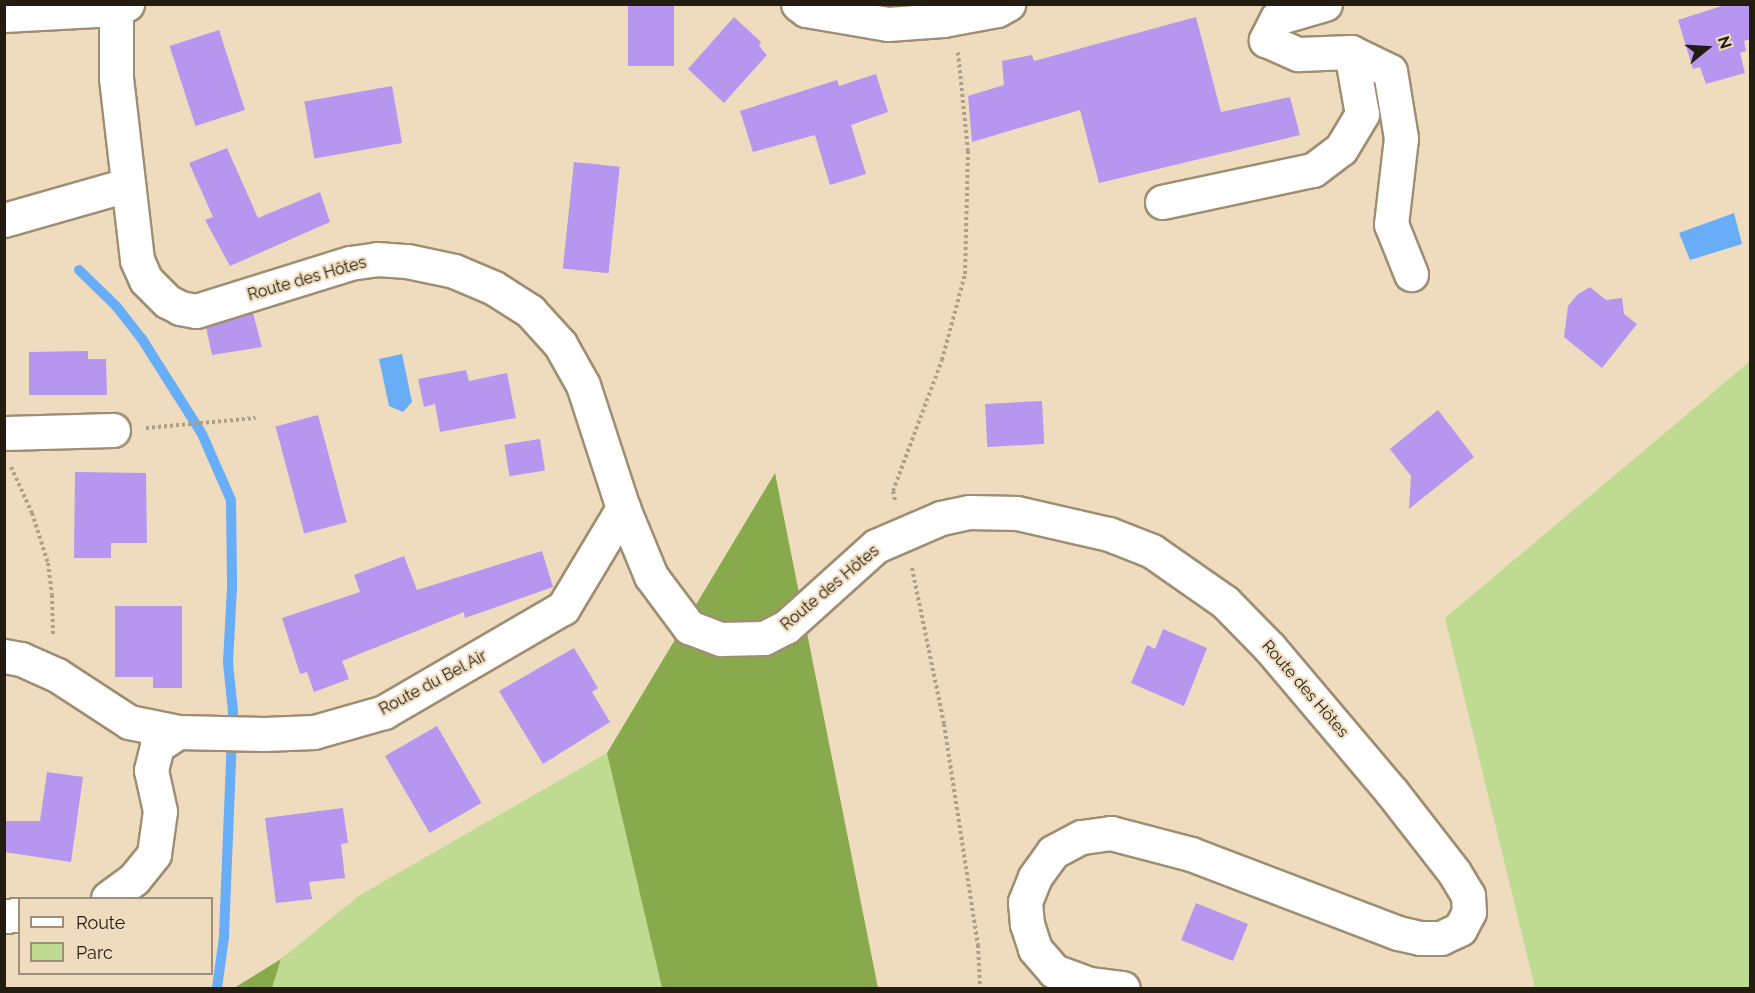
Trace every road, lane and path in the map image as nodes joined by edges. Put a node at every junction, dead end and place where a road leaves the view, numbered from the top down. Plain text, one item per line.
1 (798, 4) edge
2 (1008, 4) edge
3 (1325, 4) edge
4 (119, 6) edge
5 (895, 14) edge
6 (4, 15) edge
7 (1351, 52) junction
8 (127, 185) junction
9 (1162, 202) dead end
10 (4, 220) edge
11 (1411, 274) dead end
12 (256, 418) dead end
13 (128, 429) joint
14 (7, 448) edge
15 (622, 508) junction
16 (4, 656) edge
17 (57, 675) junction
18 (194, 733) junction
19 (109, 897) edge
20 (1123, 988) edge

1 - 5 street
2 - 5 street
3 - 7 street
4 - 6 street
4 - 8 street, Route des Hôtes
7 - 9 street
7 - 11 street
8 - 10 street
8 - 15 street, Route des Hôtes
12 - 13 path
13 - 14 street
14 - 17 path
15 - 18 street, Route du Bel Air
15 - 20 street, Route des Hôtes
16 - 17 street, Route du Bel Air
17 - 18 street, Route du Bel Air
18 - 19 street

